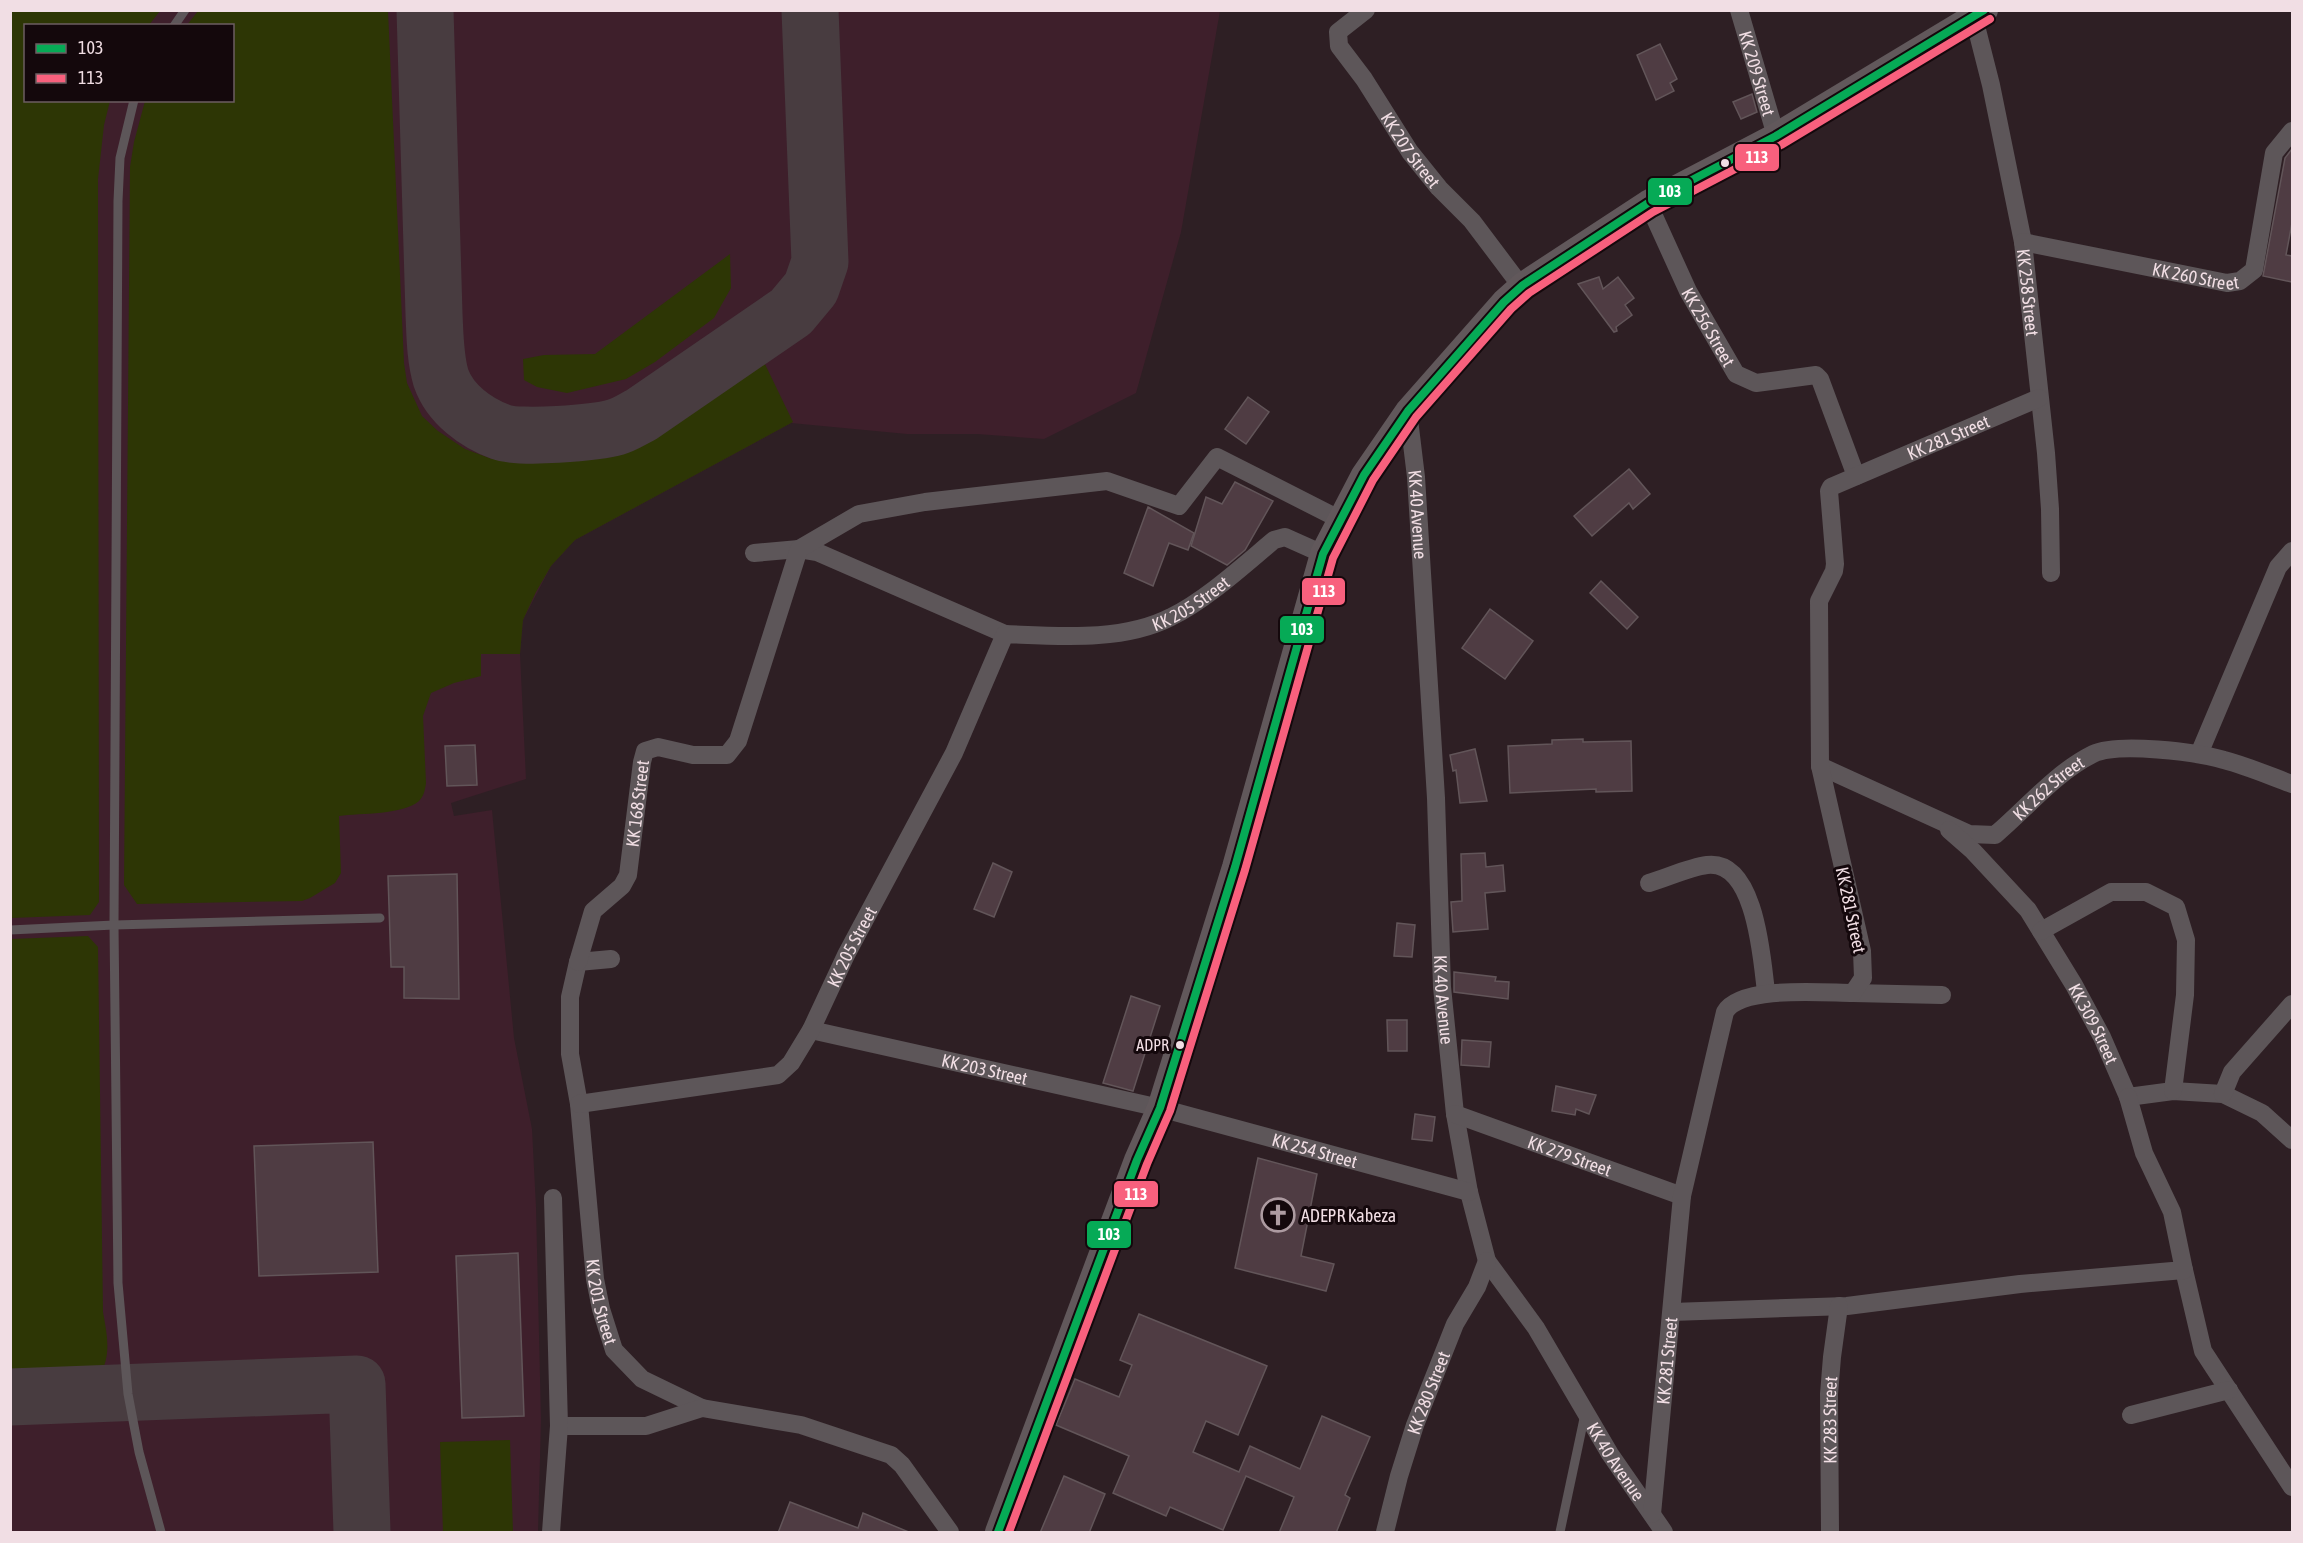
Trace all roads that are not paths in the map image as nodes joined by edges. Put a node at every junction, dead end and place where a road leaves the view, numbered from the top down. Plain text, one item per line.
1 (185, 10) edge
2 (1366, 10) edge
3 (1739, 10) edge
4 (1979, 14) edge
5 (175, 24) edge
6 (134, 102) edge
7 (2292, 131) edge
8 (1776, 136) junction
9 (1648, 203) junction
10 (2023, 242) junction
11 (1521, 286) junction
12 (2039, 398) junction
13 (1408, 411) junction
14 (1856, 476) junction
15 (1341, 519) junction
16 (799, 549) junction
17 (2292, 551) edge
18 (754, 553) dead end
19 (1323, 555) junction
20 (2051, 573) dead end
21 (1005, 634) junction
22 (2199, 754) junction
23 (1820, 766) junction
24 (2292, 784) edge
25 (1936, 819) junction
26 (1649, 884) dead end
27 (380, 918) dead end
28 (114, 925) junction
29 (10, 930) edge
30 (2041, 931) junction
31 (611, 959) dead end
32 (578, 962) junction
33 (1766, 992) junction
34 (1853, 993) junction
35 (1942, 994) dead end
36 (2292, 1004) edge
37 (811, 1030) junction
38 (2173, 1091) junction
39 (2223, 1094) junction
40 (2128, 1097) junction
41 (579, 1104) junction
42 (1160, 1108) junction
43 (1455, 1114) junction
44 (2292, 1140) edge
45 (1469, 1192) junction
46 (1682, 1196) junction
47 (553, 1198) dead end
48 (1487, 1261) junction
49 (2184, 1270) junction
50 (1839, 1306) junction
51 (1672, 1312) junction
52 (2229, 1390) junction
53 (702, 1408) junction
54 (1586, 1412) junction
55 (2131, 1415) dead end
56 (559, 1426) junction
57 (2292, 1487) edge
58 (1652, 1514) junction
59 (161, 1533) edge
60 (551, 1533) edge
61 (950, 1533) edge
62 (998, 1533) edge
63 (1385, 1533) edge
64 (1560, 1533) edge
65 (1664, 1533) edge
66 (1830, 1533) edge

1 - 5 lane
2 - 11 street, KK 207 Street
3 - 8 street, KK 209 Street
4 - 8 main road
4 - 10 street, KK 258 Street
6 - 28 lane
7 - 10 street, KK 260 Street
8 - 9 main road
9 - 11 main road
9 - 14 street, KK 256 Street
10 - 12 street, KK 258 Street
11 - 13 main road
12 - 14 street, KK 281 Street
12 - 20 street, KK 258 Street
13 - 15 main road
13 - 43 street, KK 40 Avenue
14 - 23 street, KK 281 Street
15 - 16 street
15 - 19 main road
16 - 18 street, KK 205 Street
16 - 21 street, KK 205 Street
16 - 32 street, KK 168 Street
17 - 22 street
19 - 21 street, KK 205 Street
19 - 42 main road
21 - 37 street, KK 205 Street
22 - 24 street, KK 262 Street
22 - 25 street, KK 262 Street
23 - 25 street, KK 262 Street
23 - 34 street, KK 281 Street
25 - 30 street, KK 309 Street
26 - 33 street
27 - 28 lane
28 - 29 lane
28 - 59 lane
30 - 38 street
30 - 40 street, KK 309 Street
31 - 32 street
32 - 41 street, KK 201 Street
33 - 34 street, KK 281 Street
33 - 46 street, KK 281 Street
34 - 35 street
36 - 39 street
37 - 41 street, KK 205 Street
37 - 42 street, KK 203 Street
38 - 39 street
38 - 40 street
39 - 44 street
40 - 49 street, KK 309 Street
41 - 53 street, KK 201 Street
42 - 45 street, KK 254 Street
42 - 62 main road
43 - 45 street, KK 40 Avenue
43 - 46 street, KK 279 Street
45 - 48 street, KK 40 Avenue
46 - 51 street, KK 281 Street
47 - 56 street
48 - 54 street, KK 40 Avenue
48 - 63 street, KK 280 Street
49 - 50 street
49 - 52 street, KK 309 Street
50 - 51 street
50 - 66 street, KK 283 Street
51 - 58 street, KK 281 Street
52 - 55 street
52 - 57 street, KK 309 Street
53 - 56 street
53 - 61 street, KK 201 Street
54 - 58 street, KK 40 Avenue
54 - 64 lane
56 - 60 street
58 - 65 street, KK 40 Avenue

